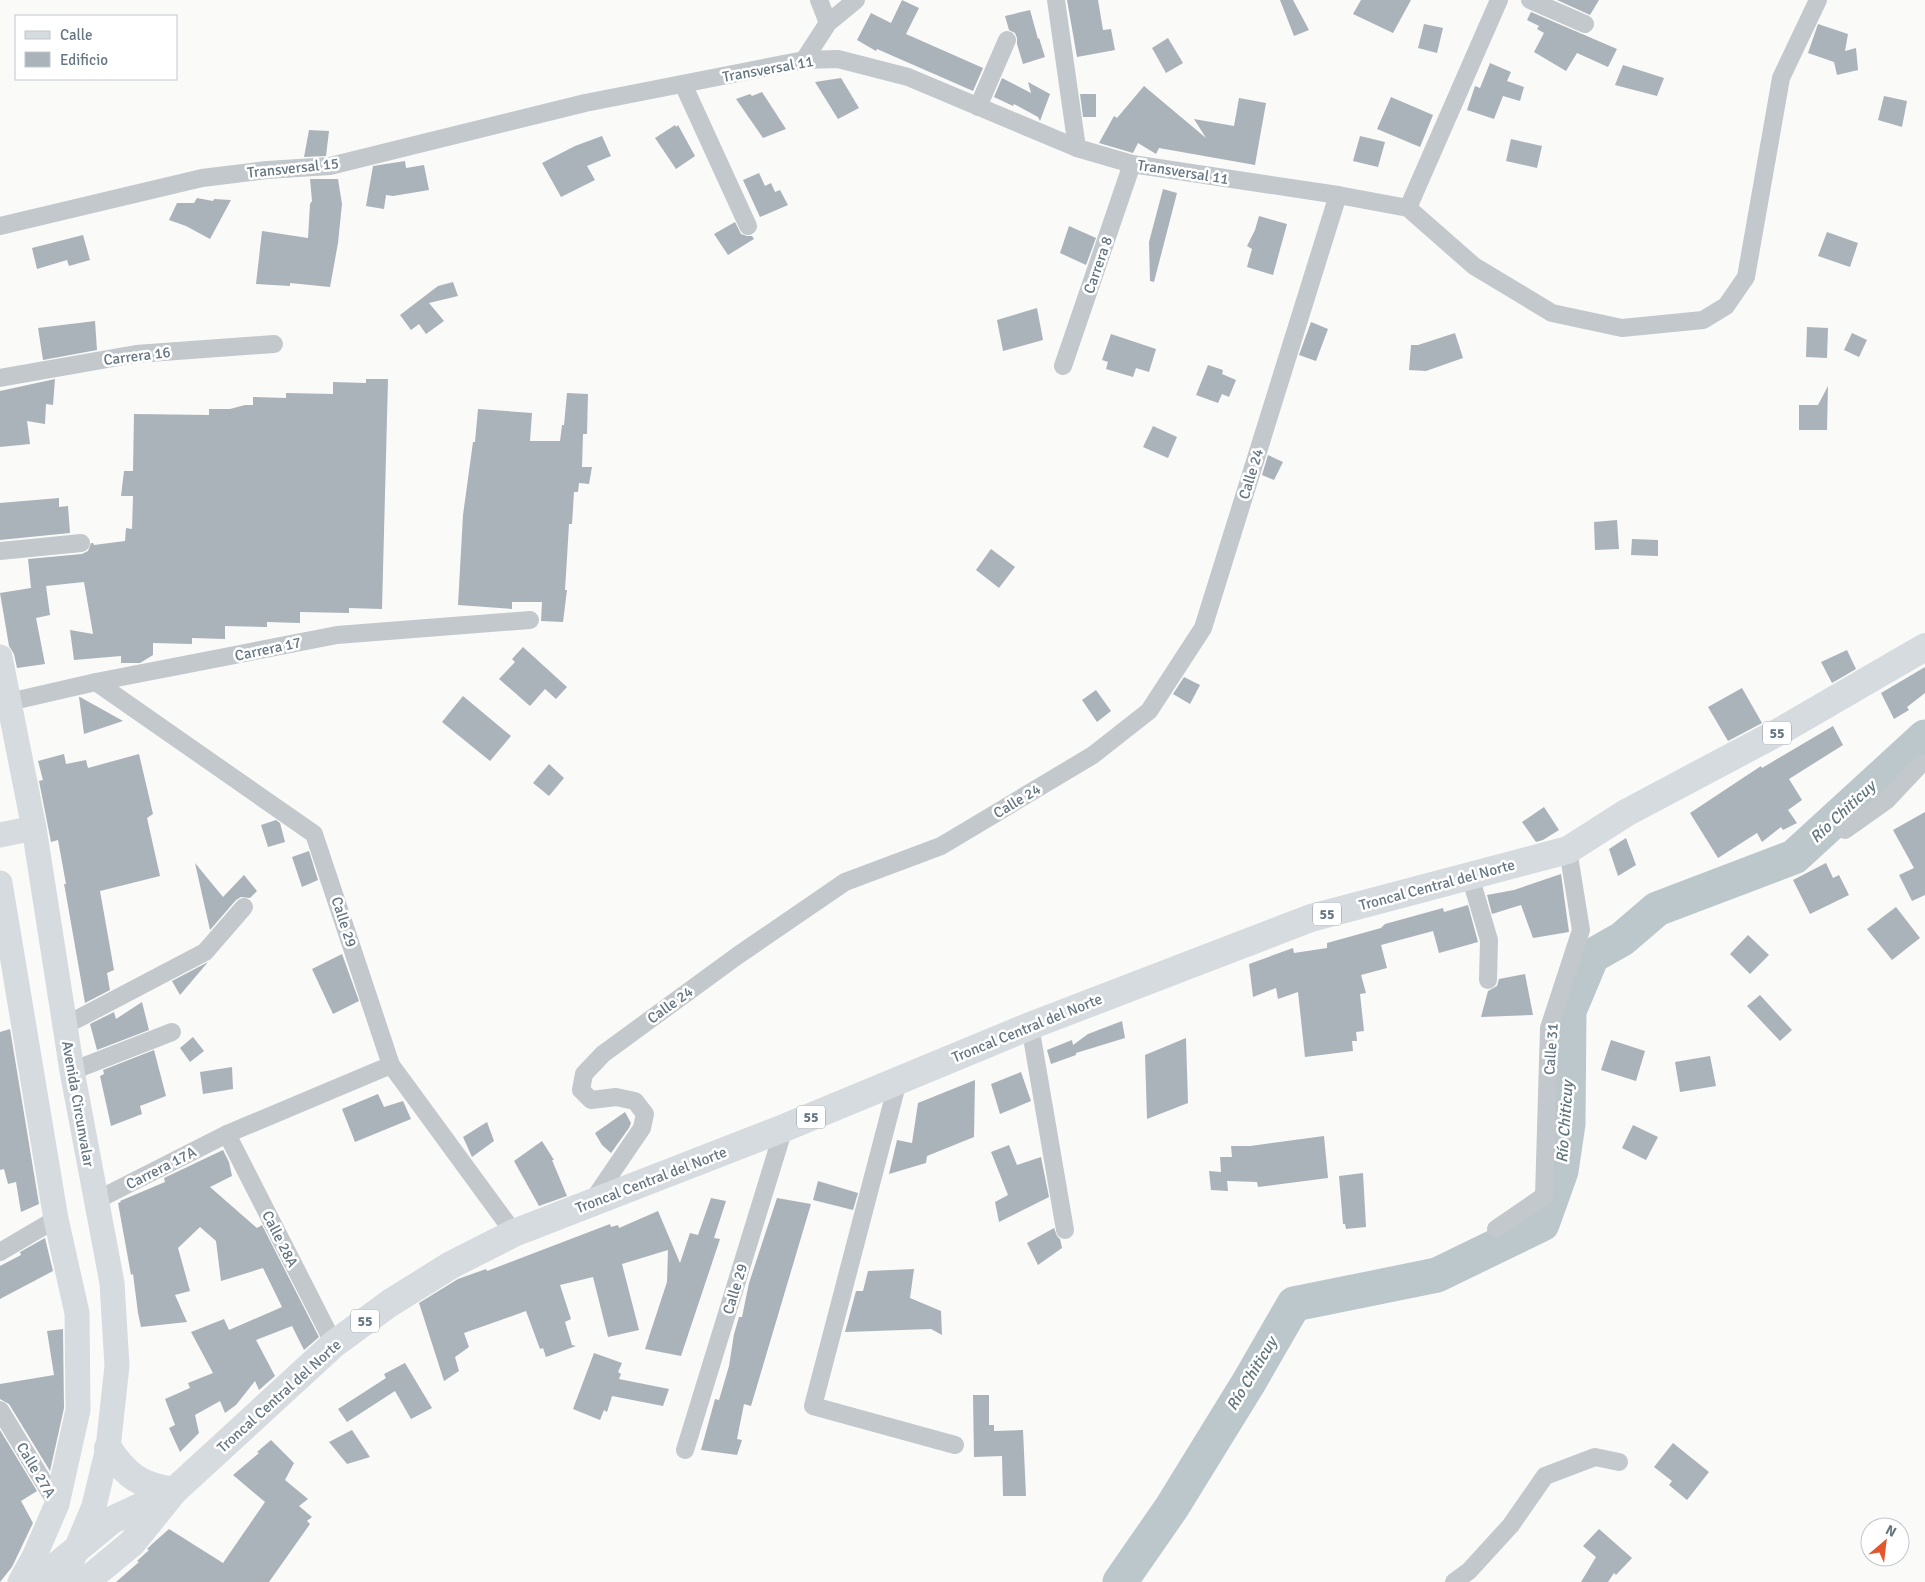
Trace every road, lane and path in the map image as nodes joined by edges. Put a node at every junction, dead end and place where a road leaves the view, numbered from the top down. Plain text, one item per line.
1 (819, 0) edge
2 (856, 0) edge
3 (1056, 0) edge
4 (1499, 0) edge
5 (1530, 0) edge
6 (1818, 0) edge
7 (828, 23) junction
8 (1585, 24) dead end
9 (1007, 40) dead end
10 (804, 60) junction
11 (684, 84) junction
12 (585, 103) joint
13 (978, 108) junction
14 (1077, 148) junction
15 (1132, 164) junction
16 (1338, 196) junction
17 (1408, 208) junction
18 (0, 226) edge
19 (748, 226) dead end
20 (274, 344) dead end
21 (1064, 366) dead end
22 (0, 378) edge
23 (81, 543) dead end
24 (0, 551) edge
25 (530, 620) dead end
26 (1925, 647) edge
27 (0, 657) edge
28 (96, 682) junction
29 (9, 702) junction
30 (1925, 763) edge
31 (34, 828) junction
32 (1845, 830) dead end
33 (0, 835) edge
34 (1568, 850) junction
35 (1470, 876) junction
36 (0, 883) edge
37 (244, 907) dead end
38 (1488, 980) dead end
39 (64, 1026) junction
40 (1030, 1026) junction
41 (172, 1032) dead end
42 (391, 1064) junction
43 (72, 1071) junction
44 (898, 1081) junction
45 (784, 1128) junction
46 (227, 1134) junction
47 (96, 1202) junction
48 (591, 1203) junction
49 (56, 1220) junction
50 (1496, 1229) dead end
51 (1065, 1230) dead end
52 (514, 1233) junction
53 (0, 1252) edge
54 (334, 1344) junction
55 (0, 1410) edge
56 (955, 1444) dead end
57 (108, 1448) junction
58 (686, 1450) dead end
59 (1619, 1462) dead end
60 (174, 1491) junction
61 (56, 1504) junction
62 (76, 1549) junction
63 (20, 1582) edge
64 (37, 1582) edge
65 (66, 1582) edge
66 (85, 1582) edge
67 (1454, 1582) edge

1 - 7 street
2 - 7 street
3 - 14 street
4 - 17 street
5 - 8 street
6 - 17 street
7 - 10 street
9 - 13 street
10 - 11 street, Transversal 11
10 - 13 street, Transversal 11
11 - 12 street, Transversal 11
11 - 19 street
12 - 18 street, Transversal 15
13 - 14 street, Transversal 11
14 - 15 street, Transversal 11
15 - 16 street, Transversal 11
15 - 21 street, Carrera 8
16 - 17 street, Transversal 11
16 - 48 street, Calle 24
20 - 22 street, Carrera 16
23 - 24 street
25 - 28 street, Carrera 17
26 - 34 highway, Troncal Central del Norte / 55
27 - 29 main road, Avenida Circunvalar
28 - 29 street, Carrera 17
28 - 42 street, Calle 29
29 - 31 main road, Avenida Circunvalar
30 - 32 street
31 - 33 main road
31 - 39 main road, Avenida Circunvalar
34 - 35 highway, Troncal Central del Norte / 55
34 - 50 street, Calle 31
35 - 38 street
35 - 40 highway, Troncal Central del Norte / 55
36 - 49 main road
37 - 39 street
39 - 43 main road, Avenida Circunvalar
40 - 44 highway, Troncal Central del Norte / 55
40 - 51 street
41 - 43 street
42 - 46 street, Carrera 17A
42 - 52 street, Calle 29
43 - 47 main road, Avenida Circunvalar
44 - 45 highway, Troncal Central del Norte / 55
44 - 56 street
45 - 48 highway, Troncal Central del Norte / 55
45 - 58 street, Calle 29
46 - 47 street, Carrera 17A
46 - 54 street, Calle 28A
47 - 57 main road, Avenida Circunvalar
48 - 52 highway, Troncal Central del Norte / 55
49 - 53 street
49 - 61 main road
52 - 54 highway, Troncal Central del Norte / 55
54 - 60 highway, Troncal Central del Norte / 55
55 - 61 street, Calle 27A
57 - 60 highway
57 - 62 main road, Avenida Circunvalar
59 - 67 street
60 - 62 highway, Avenida Circunvalar / 55
60 - 66 highway, 55
61 - 63 main road
62 - 64 highway, Avenida Circunvalar / 55
62 - 65 main road, Avenida Circunvalar

